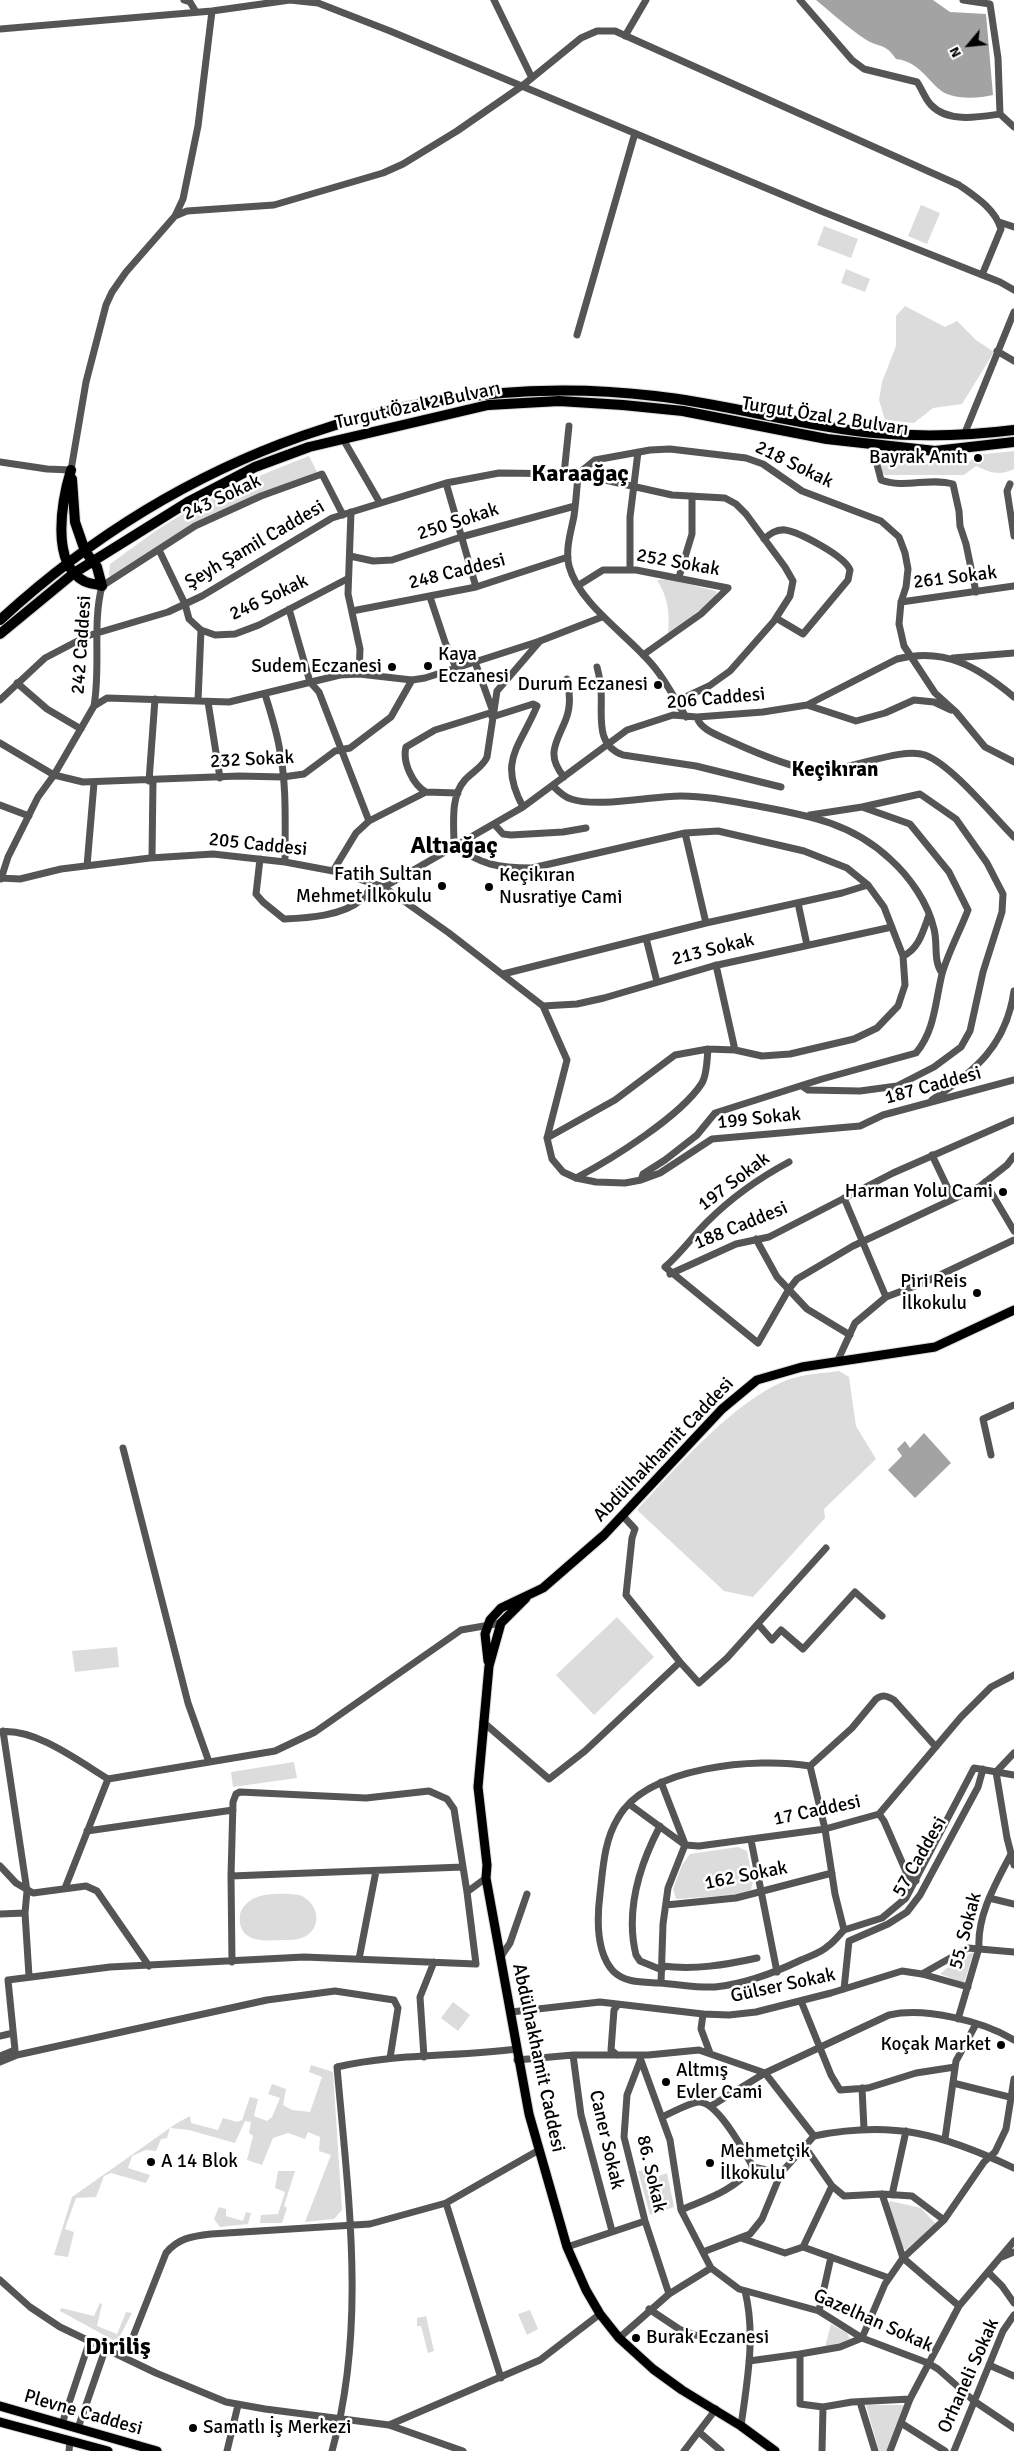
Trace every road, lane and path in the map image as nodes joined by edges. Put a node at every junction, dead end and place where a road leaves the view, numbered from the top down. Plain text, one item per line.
1 (184, 0) edge
2 (273, 0) edge
3 (494, 0) edge
4 (646, 0) edge
5 (800, 0) edge
6 (963, 0) edge
7 (264, 4) junction
8 (212, 11) junction
9 (196, 12) junction
10 (0, 29) edge
11 (625, 36) junction
12 (532, 78) junction
13 (522, 86) junction
14 (1000, 114) junction
15 (1014, 128) edge
16 (635, 133) junction
17 (175, 216) junction
18 (999, 222) junction
19 (1014, 227) edge
20 (982, 275) junction
21 (1014, 290) edge
22 (1014, 312) edge
23 (577, 335) dead end
24 (997, 351) junction
25 (1014, 361) edge
26 (569, 426) dead end
27 (1014, 430) edge
28 (964, 435) junction
29 (343, 439) junction
30 (1014, 442) edge
31 (872, 445) junction
32 (638, 452) junction
33 (0, 462) edge
34 (71, 470) junction
35 (564, 474) junction
36 (578, 474) junction
37 (446, 483) junction
38 (1010, 484) dead end
39 (635, 488) junction
40 (692, 496) junction
41 (380, 503) junction
42 (575, 506) junction
43 (351, 512) junction
44 (343, 515) junction
45 (1014, 536) edge
46 (461, 537) junction
47 (764, 539) junction
48 (84, 550) junction
49 (159, 550) junction
50 (350, 556) junction
51 (568, 557) junction
52 (94, 561) junction
53 (66, 562) junction
54 (630, 570) junction
55 (74, 573) junction
56 (680, 577) junction
57 (347, 579) junction
58 (579, 585) junction
59 (102, 586) junction
60 (1014, 586) edge
61 (476, 587) junction
62 (976, 592) junction
63 (430, 596) junction
64 (900, 602) junction
65 (185, 604) junction
66 (289, 608) junction
67 (352, 611) junction
68 (602, 617) junction
69 (776, 618) junction
70 (0, 620) edge
71 (201, 630) junction
72 (98, 633) junction
73 (0, 634) edge
74 (540, 641) junction
75 (1014, 653) edge
76 (643, 654) junction
77 (911, 656) junction
78 (953, 658) junction
79 (475, 662) junction
80 (597, 667) dead end
81 (456, 668) junction
82 (359, 674) junction
83 (567, 679) dead end
84 (412, 680) junction
85 (310, 682) junction
86 (17, 683) junction
87 (265, 694) junction
88 (1014, 697) edge
89 (155, 699) junction
90 (0, 700) edge
91 (198, 701) junction
92 (676, 701) junction
93 (208, 702) junction
94 (807, 705) junction
95 (94, 706) junction
96 (956, 712) junction
97 (492, 714) junction
98 (686, 716) junction
99 (697, 718) junction
100 (81, 729) junction
101 (0, 743) edge
102 (608, 744) junction
103 (341, 750) junction
104 (1014, 762) edge
105 (54, 775) junction
106 (283, 777) junction
107 (564, 777) junction
108 (220, 778) junction
109 (151, 781) junction
110 (94, 783) junction
111 (553, 786) junction
112 (781, 787) dead end
113 (426, 792) junction
114 (458, 794) junction
115 (0, 805) edge
116 (523, 807) junction
117 (862, 807) junction
118 (810, 815) junction
119 (29, 816) junction
120 (369, 821) junction
121 (494, 824) junction
122 (586, 828) dead end
123 (685, 833) junction
124 (1014, 838) edge
125 (454, 845) junction
126 (152, 857) junction
127 (260, 859) junction
128 (285, 862) junction
129 (87, 866) junction
130 (333, 871) junction
131 (0, 878) edge
132 (374, 884) junction
133 (868, 886) junction
134 (384, 887) junction
135 (798, 903) junction
136 (929, 915) junction
137 (706, 923) junction
138 (892, 927) junction
139 (646, 938) junction
140 (807, 945) junction
141 (903, 956) junction
142 (716, 965) junction
143 (942, 973) junction
144 (503, 974) junction
145 (657, 982) junction
146 (1014, 991) edge
147 (543, 1006) junction
148 (708, 1049) junction
149 (735, 1050) junction
150 (1014, 1080) edge
151 (802, 1086) junction
152 (927, 1103) junction
153 (1014, 1120) edge
154 (860, 1126) joint
155 (547, 1138) junction
156 (932, 1156) junction
157 (1014, 1156) edge
158 (788, 1162) dead end
159 (576, 1178) junction
160 (641, 1180) junction
161 (984, 1182) junction
162 (844, 1198) junction
163 (953, 1199) junction
164 (1014, 1231) edge
165 (756, 1239) junction
166 (1014, 1240) edge
167 (862, 1242) junction
168 (670, 1274) junction
169 (789, 1289) junction
170 (886, 1297) junction
171 (1014, 1310) edge
172 (850, 1335) junction
173 (837, 1362) junction
174 (1014, 1405) edge
175 (123, 1448) dead end
176 (991, 1455) dead end
177 (622, 1515) junction
178 (826, 1548) dead end
179 (503, 1615) junction
180 (882, 1616) dead end
181 (758, 1624) junction
182 (488, 1625) junction
183 (680, 1662) junction
184 (489, 1666) junction
185 (1014, 1675) edge
186 (483, 1722) junction
187 (2, 1731) edge
188 (936, 1746) junction
189 (1014, 1752) edge
190 (209, 1762) junction
191 (810, 1766) junction
192 (983, 1769) junction
193 (996, 1772) junction
194 (1014, 1775) edge
195 (108, 1779) junction
196 (661, 1782) junction
197 (629, 1804) junction
198 (233, 1810) junction
199 (879, 1814) junction
200 (660, 1826) junction
201 (825, 1829) junction
202 (88, 1832) junction
203 (751, 1840) junction
204 (686, 1845) junction
205 (1012, 1854) edge
206 (1014, 1865) edge
207 (0, 1866) edge
208 (463, 1867) junction
209 (376, 1871) junction
210 (832, 1873) junction
211 (231, 1876) junction
212 (486, 1878) junction
213 (916, 1881) junction
214 (65, 1888) junction
215 (27, 1891) junction
216 (467, 1892) junction
217 (761, 1892) junction
218 (527, 1894) dead end
219 (989, 1898) junction
220 (1014, 1904) edge
221 (666, 1905) junction
222 (24, 1913) junction
223 (0, 1914) edge
224 (844, 1930) junction
225 (978, 1948) junction
226 (1014, 1952) edge
227 (500, 1958) junction
228 (757, 1958) dead end
229 (359, 1959) junction
230 (232, 1962) junction
231 (434, 1962) junction
232 (149, 1966) junction
233 (662, 1968) junction
234 (777, 1972) junction
235 (922, 1974) junction
236 (29, 1976) junction
237 (661, 1983) junction
238 (968, 1987) junction
239 (844, 1989) junction
240 (801, 2001) junction
241 (617, 2006) junction
242 (511, 2012) junction
243 (703, 2014) junction
244 (958, 2019) junction
245 (976, 2024) junction
246 (13, 2033) junction
247 (0, 2036) edge
248 (1014, 2040) edge
249 (818, 2047) junction
250 (517, 2049) junction
251 (710, 2053) junction
252 (573, 2055) junction
253 (617, 2055) junction
254 (0, 2056) edge
255 (424, 2056) junction
256 (390, 2058) junction
257 (640, 2058) junction
258 (517, 2060) junction
259 (0, 2062) edge
260 (955, 2067) junction
261 (764, 2074) junction
262 (1014, 2079) edge
263 (953, 2083) junction
264 (862, 2088) junction
265 (1013, 2098) edge
266 (710, 2106) junction
267 (662, 2116) junction
268 (864, 2129) junction
269 (906, 2131) junction
270 (814, 2136) junction
271 (945, 2139) junction
272 (805, 2147) junction
273 (539, 2150) junction
274 (990, 2156) junction
275 (752, 2167) junction
276 (1014, 2168) edge
277 (781, 2173) junction
278 (832, 2186) junction
279 (882, 2194) junction
280 (892, 2195) junction
281 (446, 2203) junction
282 (680, 2210) junction
283 (944, 2220) junction
284 (645, 2221) junction
285 (350, 2224) junction
286 (612, 2231) junction
287 (741, 2238) junction
288 (1014, 2241) edge
289 (567, 2247) junction
290 (804, 2247) junction
291 (703, 2252) junction
292 (1014, 2252) edge
293 (831, 2257) junction
294 (903, 2258) junction
295 (1000, 2258) junction
296 (711, 2268) junction
297 (988, 2272) junction
298 (889, 2278) junction
299 (0, 2280) edge
300 (745, 2291) junction
301 (669, 2294) junction
302 (1014, 2303) edge
303 (959, 2306) junction
304 (650, 2309) junction
305 (819, 2311) junction
306 (600, 2314) junction
307 (1014, 2315) edge
308 (619, 2338) junction
309 (862, 2338) junction
310 (90, 2340) junction
311 (750, 2342) junction
312 (106, 2347) junction
313 (800, 2354) junction
314 (125, 2357) junction
315 (749, 2361) junction
316 (928, 2363) junction
317 (989, 2365) junction
318 (1014, 2376) edge
319 (501, 2378) junction
320 (910, 2399) junction
321 (974, 2401) junction
322 (860, 2402) junction
323 (238, 2405) junction
324 (0, 2406) edge
325 (823, 2407) junction
326 (716, 2409) junction
327 (341, 2417) junction
328 (0, 2422) edge
329 (900, 2423) junction
330 (62, 2424) junction
331 (388, 2425) junction
332 (741, 2426) junction
333 (78, 2428) junction
334 (1014, 2428) edge
335 (699, 2432) junction
336 (70, 2441) junction
337 (226, 2450) edge
338 (69, 2451) edge
339 (108, 2451) edge
340 (157, 2451) edge
341 (332, 2451) edge
342 (463, 2451) edge
343 (684, 2451) edge
344 (721, 2451) edge
345 (775, 2451) edge
346 (822, 2451) edge
347 (875, 2451) edge
348 (890, 2451) edge
349 (945, 2451) edge
350 (954, 2451) edge

1 - 9 street
2 - 7 street
3 - 12 street
4 - 11 street
5 - 14 street
6 - 14 street
7 - 8 street
7 - 13 street
8 - 9 street
8 - 17 street
9 - 10 street
11 - 12 street
11 - 18 street
12 - 13 street
13 - 16 street
13 - 17 street
14 - 15 street
16 - 20 street
16 - 23 street
17 - 34 street
18 - 19 street
18 - 20 street
20 - 21 street
22 - 24 street
24 - 25 street
24 - 28 street
26 - 35 street
27 - 28 highway, Turgut Özal 2 Bulvarı
28 - 48 highway, Turgut Özal 2 Bulvarı
29 - 31 highway, Turgut Özal 2 Bulvarı
29 - 41 street
29 - 52 highway, Turgut Özal 2 Bulvarı
30 - 31 highway, Turgut Özal 2 Bulvarı
31 - 62 street
32 - 36 street, 218 Sokak
32 - 39 street
32 - 64 street, 218 Sokak
33 - 34 street
34 - 48 highway
34 - 53 highway
35 - 36 street, Şeyh Şamil Caddesi
35 - 37 street, Şeyh Şamil Caddesi
36 - 39 street, Şeyh Şamil Caddesi
36 - 42 street
37 - 41 street, Şeyh Şamil Caddesi
37 - 46 street
38 - 45 street
39 - 40 street, Şeyh Şamil Caddesi
39 - 54 street
40 - 47 street, Şeyh Şamil Caddesi
40 - 56 street
41 - 43 street, Şeyh Şamil Caddesi
42 - 46 street, 250 Sokak
42 - 51 street
43 - 44 street, Şeyh Şamil Caddesi
43 - 50 street
44 - 49 street, 243 Sokak
44 - 65 street, Şeyh Şamil Caddesi
46 - 50 street, 250 Sokak
46 - 61 street
47 - 69 street, Şeyh Şamil Caddesi
47 - 69 street
48 - 52 highway
48 - 53 highway, Turgut Özal 2 Bulvarı
49 - 59 street, 243 Sokak
49 - 65 street
50 - 57 street
51 - 58 street
51 - 61 street, 248 Caddesi
52 - 55 highway, Turgut Özal 2 Bulvarı
52 - 59 highway
53 - 55 highway
53 - 70 highway, Turgut Özal 2 Bulvarı
54 - 56 street, 252 Sokak
54 - 58 street, 252 Sokak
55 - 59 highway
55 - 73 highway, Turgut Özal 2 Bulvarı
56 - 76 street, 252 Sokak
57 - 66 street, 246 Sokak
57 - 67 street
58 - 68 street
59 - 72 street, 242 Caddesi
60 - 62 street, 261 Sokak
61 - 63 street, 248 Caddesi
62 - 64 street, 261 Sokak
63 - 67 street, 248 Caddesi
63 - 81 street
64 - 77 street, 218 Sokak
65 - 71 street
65 - 72 street, Şeyh Şamil Caddesi
66 - 71 street, 246 Sokak
66 - 85 street
67 - 82 street
68 - 74 street
68 - 76 street
69 - 92 street, Şeyh Şamil Caddesi
71 - 91 street
72 - 86 street, Şeyh Şamil Caddesi
72 - 95 street, 242 Caddesi
74 - 79 street
74 - 97 street
75 - 78 street
76 - 92 street
77 - 78 street, 206 Caddesi
77 - 94 street, 206 Caddesi
77 - 96 street, 218 Sokak
78 - 88 street, 206 Caddesi
79 - 81 street
79 - 97 street
80 - 102 street
81 - 84 street
82 - 84 street
82 - 85 street
83 - 107 street
84 - 103 street, 232 Sokak
85 - 87 street
85 - 103 street
86 - 90 street, Şeyh Şamil Caddesi
86 - 100 street
87 - 93 street
87 - 106 street
89 - 91 street
89 - 95 street
89 - 109 street
91 - 93 street
92 - 98 street
93 - 108 street
94 - 96 street
94 - 99 street, 206 Caddesi
95 - 100 street
96 - 104 street, 218 Sokak
97 - 113 street
97 - 114 street
97 - 116 street
98 - 99 street, 206 Caddesi
98 - 102 street, 206 Caddesi
99 - 124 street
100 - 105 street
101 - 105 street, 232 Sokak
102 - 107 street, 206 Caddesi
102 - 112 street
103 - 106 street, 232 Sokak
103 - 120 street
105 - 110 street, 232 Sokak
105 - 119 street
106 - 108 street, 232 Sokak
106 - 128 street
107 - 111 street, 206 Caddesi
108 - 109 street, 232 Sokak
109 - 110 street, 232 Sokak
109 - 126 street
110 - 129 street
111 - 116 street, 206 Caddesi
111 - 118 street
113 - 114 street
113 - 120 street
114 - 125 street
115 - 119 street
116 - 121 street, 206 Caddesi
117 - 118 street
117 - 143 street
117 - 151 street
118 - 136 street
119 - 131 street
120 - 130 street
121 - 122 street
121 - 125 street, 206 Caddesi
123 - 125 street
123 - 133 street
123 - 137 street
125 - 134 street, 206 Caddesi
126 - 127 street, 205 Caddesi
126 - 129 street, 205 Caddesi
127 - 128 street, 205 Caddesi
127 - 132 street
128 - 130 street, 205 Caddesi
129 - 131 street, 205 Caddesi
130 - 132 street, 205 Caddesi
132 - 134 street, 205 Caddesi
133 - 135 street
133 - 138 street
134 - 144 street, 205 Caddesi
135 - 137 street
135 - 140 street
136 - 141 street
136 - 143 street
137 - 139 street
138 - 140 street, 213 Sokak
138 - 141 street
139 - 144 street
139 - 145 street
140 - 142 street, 213 Sokak
141 - 149 street
142 - 145 street, 213 Sokak
142 - 149 street
143 - 151 street
144 - 147 street, 205 Caddesi
145 - 147 street, 213 Sokak
146 - 152 street
147 - 155 street, 205 Caddesi
148 - 149 street
148 - 155 street
148 - 159 street
150 - 152 street, 187 Caddesi
151 - 160 street
152 - 154 street, 187 Caddesi
153 - 156 street, 188 Caddesi
154 - 160 street, 199 Sokak
155 - 159 street, 199 Sokak
156 - 162 street, 188 Caddesi
156 - 163 street
157 - 161 street
158 - 168 street, 197 Sokak
159 - 160 street, 199 Sokak
161 - 163 street
161 - 164 street
162 - 165 street, 188 Caddesi
162 - 167 street
163 - 167 street
165 - 168 street, 188 Caddesi
165 - 169 street
166 - 170 street
167 - 169 street
167 - 170 street
168 - 169 street
169 - 172 street
170 - 172 street
171 - 173 main road, Abdülhakhamit Caddesi
172 - 173 street
173 - 177 main road, Abdülhakhamit Caddesi
174 - 176 street
175 - 190 street
177 - 179 main road, Abdülhakhamit Caddesi
177 - 183 street
178 - 181 street
179 - 182 main road
179 - 182 street, Abdülhakhamit Caddesi
179 - 184 main road, Abdülhakhamit Caddesi
180 - 181 street
181 - 183 street
182 - 184 main road, Abdülhakhamit Caddesi
182 - 190 street, Abdülhakhamit Caddesi
183 - 186 street
184 - 186 main road, Abdülhakhamit Caddesi
185 - 188 street, 17 Caddesi
186 - 212 main road, Abdülhakhamit Caddesi
187 - 195 street
187 - 215 street
188 - 191 street
188 - 199 street, 17 Caddesi
189 - 193 street
190 - 195 street, Abdülhakhamit Caddesi
191 - 196 street
191 - 201 street
192 - 193 street
192 - 213 street, 57 Caddesi
192 - 239 street, 57 Caddesi
193 - 194 street
193 - 205 street
195 - 202 street
196 - 197 street
196 - 204 street
197 - 200 street
197 - 237 street
198 - 202 street
198 - 208 street
198 - 211 street
199 - 201 street, 17 Caddesi
199 - 213 street
200 - 204 street
200 - 233 street
201 - 203 street, 17 Caddesi
201 - 210 street
202 - 214 street
203 - 204 street, 17 Caddesi
203 - 217 street
204 - 221 street
205 - 206 street
205 - 219 street, 55. Sokak
207 - 215 street
208 - 209 street
208 - 216 street
209 - 211 street
209 - 229 street
210 - 217 street, 162 Sokak
210 - 224 street
211 - 230 street
212 - 216 street
212 - 227 main road, Abdülhakhamit Caddesi
213 - 224 street, 57 Caddesi
214 - 215 street
214 - 232 street
215 - 222 street
216 - 231 street
217 - 221 street, 162 Sokak
217 - 234 street
218 - 227 street
219 - 220 street
219 - 225 street, 55. Sokak
221 - 233 street
222 - 223 street
222 - 236 street
224 - 234 street
225 - 226 street
225 - 235 street
225 - 238 street, 55. Sokak
227 - 242 main road, Abdülhakhamit Caddesi
228 - 233 street
229 - 230 street
229 - 231 street
230 - 232 street
231 - 255 street
232 - 236 street
233 - 237 street
234 - 237 street
235 - 238 street, Gülser Sokak
235 - 239 street, Gülser Sokak
236 - 246 street
238 - 244 street, 55. Sokak
239 - 240 street, Gülser Sokak
240 - 243 street, Gülser Sokak
240 - 249 street
241 - 242 street, Gülser Sokak
241 - 243 street, Gülser Sokak
241 - 253 street
242 - 250 main road, Abdülhakhamit Caddesi
243 - 251 street
244 - 245 street
244 - 249 street
245 - 248 street
245 - 260 street
246 - 247 street
246 - 254 street
249 - 261 street
249 - 264 street
250 - 255 street
250 - 258 main road, Abdülhakhamit Caddesi
251 - 257 street
251 - 261 street
252 - 253 street
252 - 258 street
252 - 286 street, Caner Sokak
253 - 257 street
255 - 256 street
256 - 259 street
256 - 285 street
257 - 267 street, Gazelhan Sokak
257 - 284 street, 86. Sokak
258 - 273 main road, Abdülhakhamit Caddesi
260 - 263 street
260 - 264 street
261 - 266 street
261 - 270 street
262 - 265 street
263 - 265 street
263 - 271 street
264 - 268 street
265 - 274 street
266 - 267 street
266 - 275 street
267 - 282 street, Gazelhan Sokak
268 - 269 street
268 - 270 street
269 - 271 street
269 - 280 street
270 - 272 street
271 - 274 street
272 - 277 street
272 - 278 street
273 - 281 street
273 - 289 main road, Abdülhakhamit Caddesi
274 - 276 street
274 - 283 street
275 - 277 street
275 - 282 street
277 - 287 street
278 - 279 street
278 - 290 street
279 - 280 street
279 - 294 street
280 - 283 street
281 - 285 street
281 - 319 street
282 - 291 street, Gazelhan Sokak
283 - 294 street
284 - 286 street
284 - 301 street, 86. Sokak
285 - 314 street
285 - 327 street
286 - 289 street
287 - 290 street
287 - 291 street
288 - 295 street
289 - 306 main road, Abdülhakhamit Caddesi
290 - 293 street
291 - 296 street, Gazelhan Sokak
292 - 295 street
293 - 298 street
293 - 305 street
294 - 298 street
294 - 303 street
295 - 297 street
296 - 300 street, Gazelhan Sokak
296 - 301 street
297 - 302 street
297 - 303 street
298 - 309 street
299 - 310 street
300 - 305 street, Gazelhan Sokak
300 - 311 street
301 - 304 street
303 - 316 street
304 - 308 street
304 - 311 street
305 - 309 street, Gazelhan Sokak
306 - 308 main road, Abdülhakhamit Caddesi
306 - 319 street
307 - 317 street, Orhaneli Sokak
308 - 326 main road, Abdülhakhamit Caddesi
309 - 313 street
309 - 316 street, Gazelhan Sokak
310 - 312 street
310 - 330 street
311 - 315 street
312 - 314 street
312 - 333 street
313 - 315 street
313 - 325 street
314 - 323 street
315 - 332 street
316 - 320 street
316 - 321 street, Gazelhan Sokak
317 - 318 street
317 - 321 street, Orhaneli Sokak
319 - 331 street
320 - 322 street
320 - 329 street
321 - 334 street, Gazelhan Sokak
321 - 350 street, Orhaneli Sokak
322 - 325 street
322 - 347 street
323 - 327 street
323 - 337 street
324 - 330 main road, Plevne Caddesi
325 - 346 street
326 - 332 main road, Abdülhakhamit Caddesi
326 - 335 street
327 - 331 street
327 - 341 street
328 - 336 main road, Plevne Caddesi
329 - 348 street
329 - 349 street
330 - 333 main road, Plevne Caddesi
331 - 342 street
332 - 345 main road, Abdülhakhamit Caddesi
333 - 340 main road, Plevne Caddesi
335 - 343 street
335 - 344 street
336 - 338 street
336 - 339 main road, Plevne Caddesi

